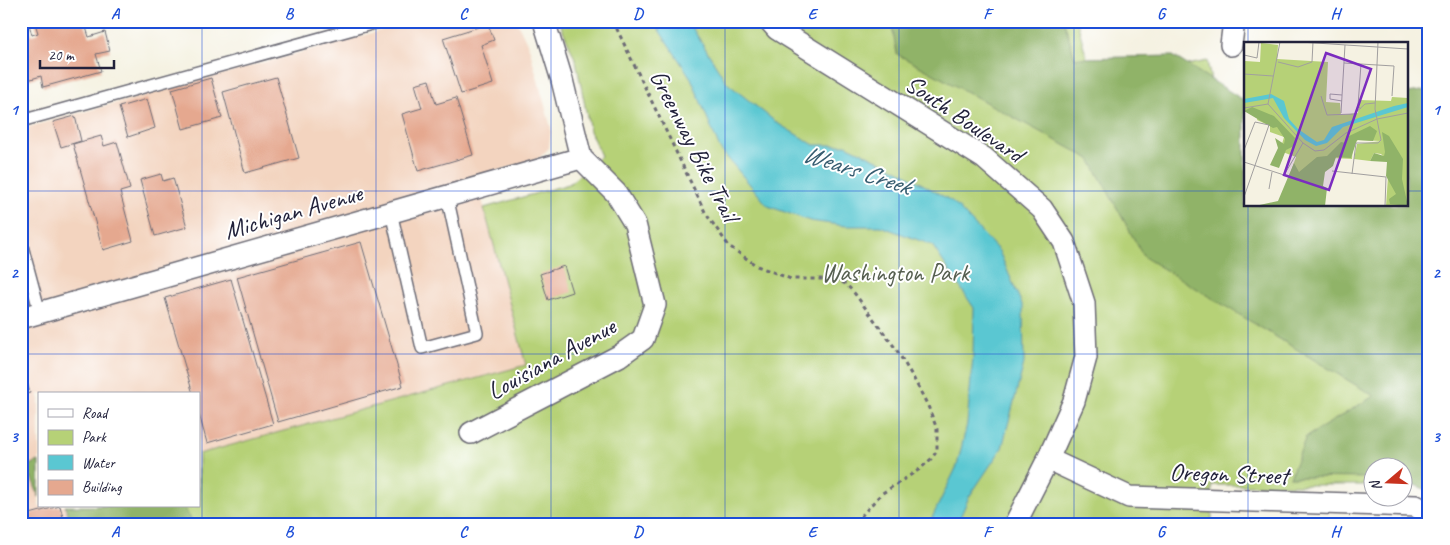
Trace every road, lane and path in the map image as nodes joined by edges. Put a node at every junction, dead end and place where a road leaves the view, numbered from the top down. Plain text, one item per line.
1 (382, 21) edge
2 (544, 21) edge
3 (613, 21) edge
4 (770, 21) edge
5 (1234, 21) edge
6 (1231, 45) dead end
7 (21, 121) edge
8 (581, 158) junction
9 (447, 196) junction
10 (391, 212) junction
11 (21, 242) edge
12 (31, 315) edge
13 (471, 433) dead end
14 (1048, 459) junction
15 (1422, 511) edge
16 (854, 524) edge
17 (1014, 524) edge

1 - 7 lane
2 - 8 street
3 - 16 path, Greenway Bike Trail
4 - 14 street, South Boulevard
5 - 6 street
8 - 9 street, Michigan Avenue
8 - 13 street, Louisiana Avenue
9 - 10 street, Michigan Avenue
9 - 10 lane
10 - 12 street, Michigan Avenue
11 - 12 lane
14 - 15 street, Oregon Street
14 - 17 street, South Boulevard

